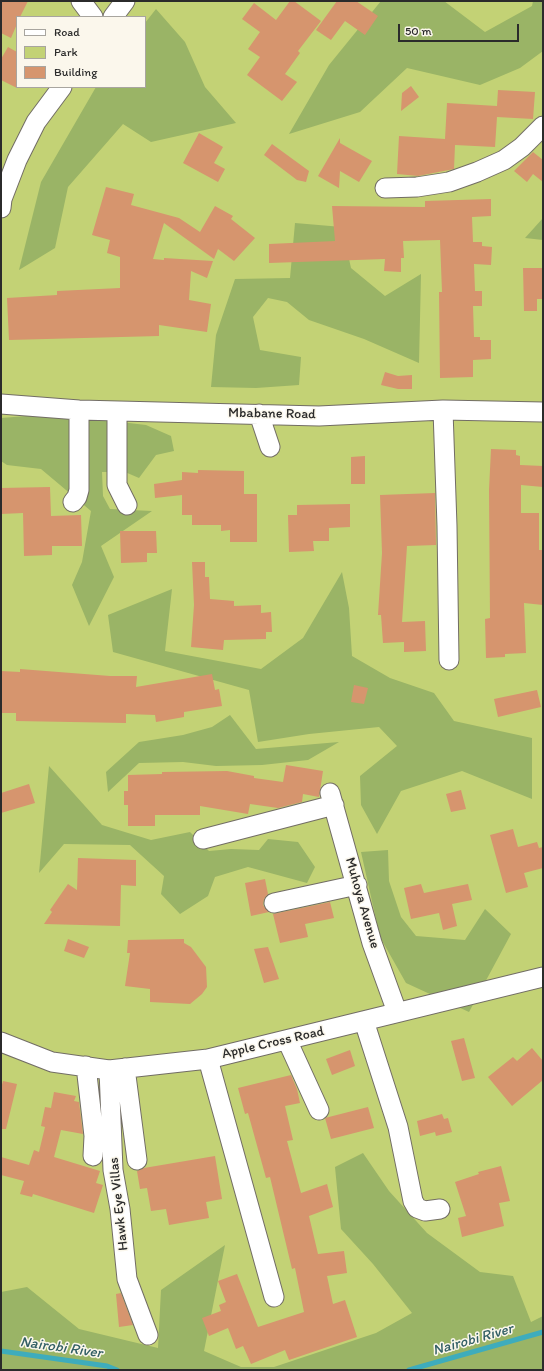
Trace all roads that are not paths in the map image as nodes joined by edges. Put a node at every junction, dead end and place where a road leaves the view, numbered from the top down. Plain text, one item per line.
1 (81, 1) edge
2 (125, 1) edge
3 (93, 16) edge
4 (114, 16) edge
5 (61, 88) edge
6 (543, 126) edge
7 (385, 188) dead end
8 (1, 208) edge
9 (1, 404) edge
10 (79, 410) junction
11 (443, 410) junction
12 (117, 411) junction
13 (543, 412) edge
14 (259, 414) junction
15 (270, 447) dead end
16 (73, 502) dead end
17 (127, 505) dead end
18 (449, 660) dead end
19 (204, 839) dead end
20 (356, 885) junction
21 (274, 903) dead end
22 (543, 977) edge
23 (398, 1012) junction
24 (364, 1021) junction
25 (287, 1040) junction
26 (1, 1042) edge
27 (208, 1058) junction
28 (86, 1066) junction
29 (117, 1069) junction
30 (319, 1110) dead end
31 (93, 1156) dead end
32 (137, 1160) dead end
33 (440, 1209) dead end
34 (274, 1297) dead end
35 (148, 1335) dead end

1 - 3 street
2 - 4 street
5 - 8 street
6 - 7 street
9 - 10 street, Mbabane Road
10 - 12 street, Mbabane Road
10 - 16 street
11 - 13 street, Mbabane Road
11 - 14 street, Mbabane Road
11 - 18 street
12 - 14 street, Mbabane Road
12 - 17 street
14 - 15 street
19 - 20 street, Muhoya Avenue
20 - 21 street
20 - 23 street, Muhoya Avenue
22 - 23 street, Apple Cross Road
23 - 24 street, Apple Cross Road
24 - 25 street, Apple Cross Road
24 - 33 street
25 - 27 street, Apple Cross Road
25 - 30 street
26 - 28 street, Apple Cross Road
27 - 29 street, Apple Cross Road
27 - 34 street
28 - 29 street, Apple Cross Road
28 - 31 street
29 - 32 street
29 - 35 street, Hawk Eye Villas

